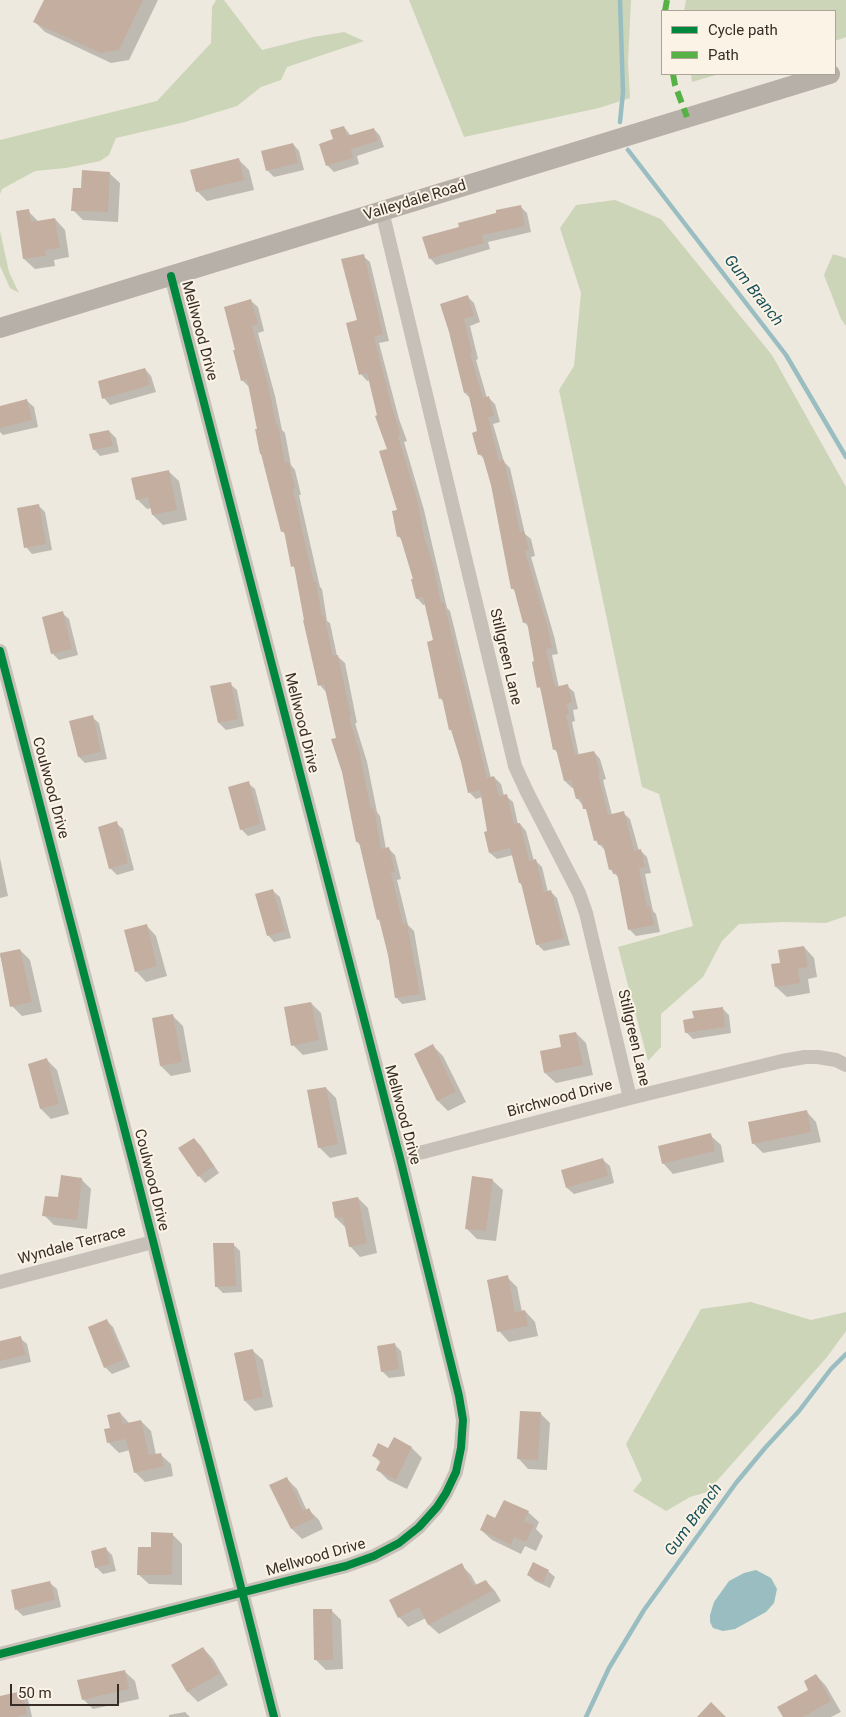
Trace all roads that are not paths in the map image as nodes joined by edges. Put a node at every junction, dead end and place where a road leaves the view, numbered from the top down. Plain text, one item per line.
1 (827, 75) edge
2 (382, 211) junction
3 (171, 276) junction
4 (0, 328) edge
5 (0, 651) edge
6 (846, 1066) edge
7 (630, 1098) junction
8 (400, 1158) junction
9 (153, 1242) junction
10 (0, 1282) edge
11 (243, 1592) junction
12 (0, 1654) edge
13 (274, 1717) edge

1 - 2 street, Valleydale Road
2 - 3 street, Valleydale Road
2 - 7 street, Stillgreen Lane
3 - 4 street, Valleydale Road
3 - 8 street, Mellwood Drive
5 - 9 street, Coulwood Drive
6 - 7 street, Birchwood Drive
7 - 8 street, Birchwood Drive
8 - 11 street, Mellwood Drive
9 - 10 street, Wyndale Terrace
9 - 11 street, Coulwood Drive
11 - 12 street, Mellwood Drive
11 - 13 street, Coulwood Drive

